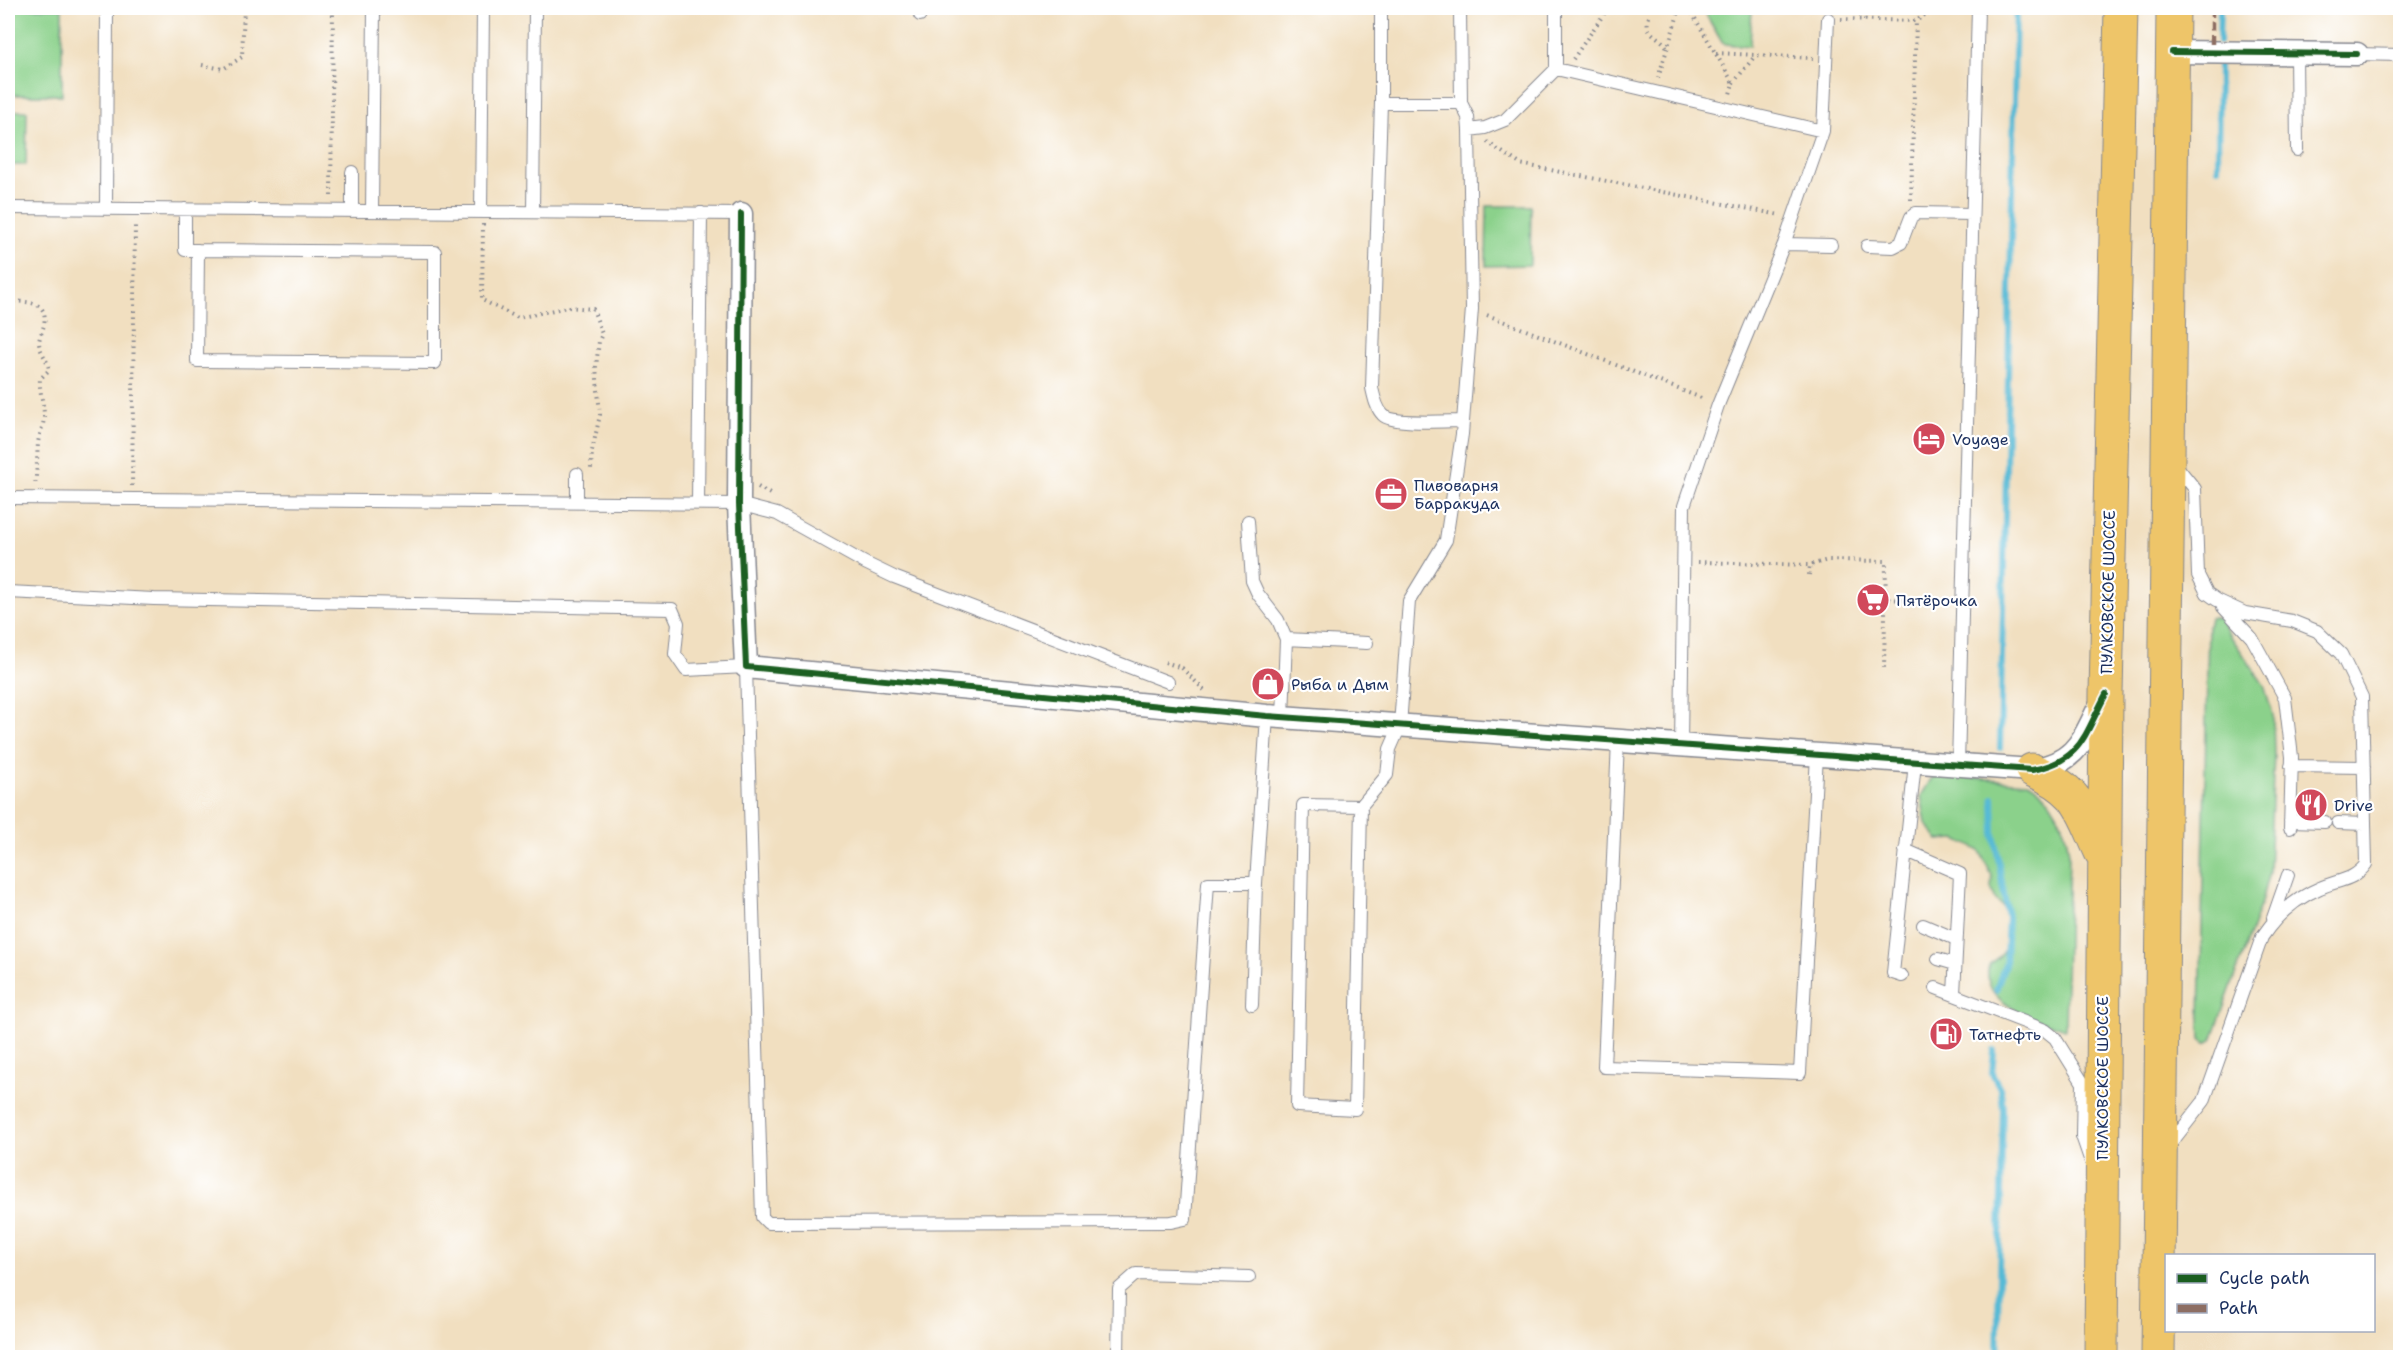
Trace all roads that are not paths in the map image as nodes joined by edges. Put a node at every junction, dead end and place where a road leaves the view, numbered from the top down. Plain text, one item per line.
1 (107, 8) edge
2 (374, 8) edge
3 (483, 8) edge
4 (535, 8) edge
5 (1382, 8) edge
6 (1460, 8) edge
7 (1556, 8) edge
8 (1977, 8) edge
9 (2121, 8) edge
10 (2173, 8) edge
11 (1828, 19) road end
12 (2172, 52) junction
13 (2296, 53) junction
14 (2357, 54) joint
15 (2400, 55) edge
16 (1556, 69) junction
17 (1381, 103) junction
18 (1461, 103) junction
19 (1469, 130) junction
20 (1823, 131) junction
21 (2297, 150) dead end
22 (352, 172) dead end
23 (8, 208) edge
24 (106, 209) junction
25 (185, 209) junction
26 (352, 211) junction
27 (372, 211) junction
28 (482, 212) junction
29 (533, 212) junction
30 (701, 213) junction
31 (741, 214) joint
32 (1972, 214) junction
33 (1784, 244) junction
34 (1831, 245) dead end
35 (1867, 246) dead end
36 (198, 250) junction
37 (1463, 422) junction
38 (2167, 454) junction
39 (577, 474) dead end
40 (8, 498) edge
41 (577, 502) junction
42 (698, 503) junction
43 (739, 504) junction
44 (1248, 521) dead end
45 (8, 592) edge
46 (2217, 600) junction
47 (1286, 639) junction
48 (1366, 643) dead end
49 (746, 667) junction
50 (1168, 682) dead end
51 (2106, 694) junction
52 (1275, 717) junction
53 (1400, 726) junction
54 (1618, 741) junction
55 (1681, 746) junction
56 (1817, 755) junction
57 (1915, 763) junction
58 (1958, 765) junction
59 (2291, 766) junction
60 (2364, 767) junction
61 (2032, 770) junction
62 (1361, 806) junction
63 (2325, 822) dead end
64 (2338, 823) dead end
65 (2365, 824) junction
66 (1905, 850) junction
67 (2104, 861) junction
68 (2289, 875) dead end
69 (1256, 883) junction
70 (2272, 922) junction
71 (1923, 925) dead end
72 (1956, 939) junction
73 (1938, 959) dead end
74 (1954, 964) junction
75 (1902, 976) dead end
76 (1936, 988) dead end
77 (1954, 994) junction
78 (1252, 1005) dead end
79 (2160, 1157) junction
80 (2102, 1190) junction
81 (1249, 1277) dead end
82 (1118, 1358) edge
83 (2101, 1358) edge
84 (2157, 1358) edge

1 - 24 lane
2 - 27 lane
3 - 28 lane
4 - 29 lane
5 - 17 lane
6 - 18 lane
7 - 16 lane
8 - 32 lane
9 - 51 highway, ПУЛКОВСКОЕ ШОССЕ
10 - 12 highway
11 - 20 lane
12 - 13 street
12 - 38 highway
13 - 14 street
13 - 21 lane
14 - 15 lane
16 - 19 lane
16 - 20 lane
17 - 18 lane
17 - 37 lane
18 - 19 lane
19 - 37 lane
20 - 33 lane
22 - 26 lane
23 - 24 lane
24 - 25 lane
25 - 26 lane
25 - 36 lane
26 - 27 lane
27 - 28 lane
28 - 29 lane
29 - 30 lane
30 - 31 lane
30 - 42 lane
31 - 43 street
32 - 35 lane
32 - 58 lane
33 - 34 lane
33 - 55 lane
36 - 36 lane
37 - 53 lane
38 - 46 lane
38 - 79 highway
39 - 41 lane
40 - 41 lane
41 - 42 lane
42 - 43 lane
43 - 49 street
43 - 50 lane
44 - 47 lane
45 - 49 lane
46 - 59 lane
46 - 60 lane
47 - 48 lane
47 - 52 lane
49 - 52 street
49 - 69 lane
51 - 61 street
51 - 67 highway, ПУЛКОВСКОЕ ШОССЕ
52 - 53 street
52 - 69 lane
53 - 54 street
53 - 62 lane
54 - 55 street
54 - 56 lane
55 - 56 street
56 - 57 street
57 - 58 street
57 - 66 lane
58 - 61 street
59 - 60 lane
59 - 63 lane
60 - 65 lane
61 - 67 highway
62 - 62 lane
64 - 65 lane
65 - 70 lane
66 - 72 lane
66 - 75 lane
67 - 80 highway, ПУЛКОВСКОЕ ШОССЕ
68 - 70 lane
69 - 78 lane
70 - 79 lane
71 - 72 lane
72 - 74 lane
73 - 74 lane
74 - 77 lane
76 - 77 lane
77 - 80 lane
79 - 84 highway
80 - 83 highway, ПУЛКОВСКОЕ ШОССЕ
81 - 82 lane

